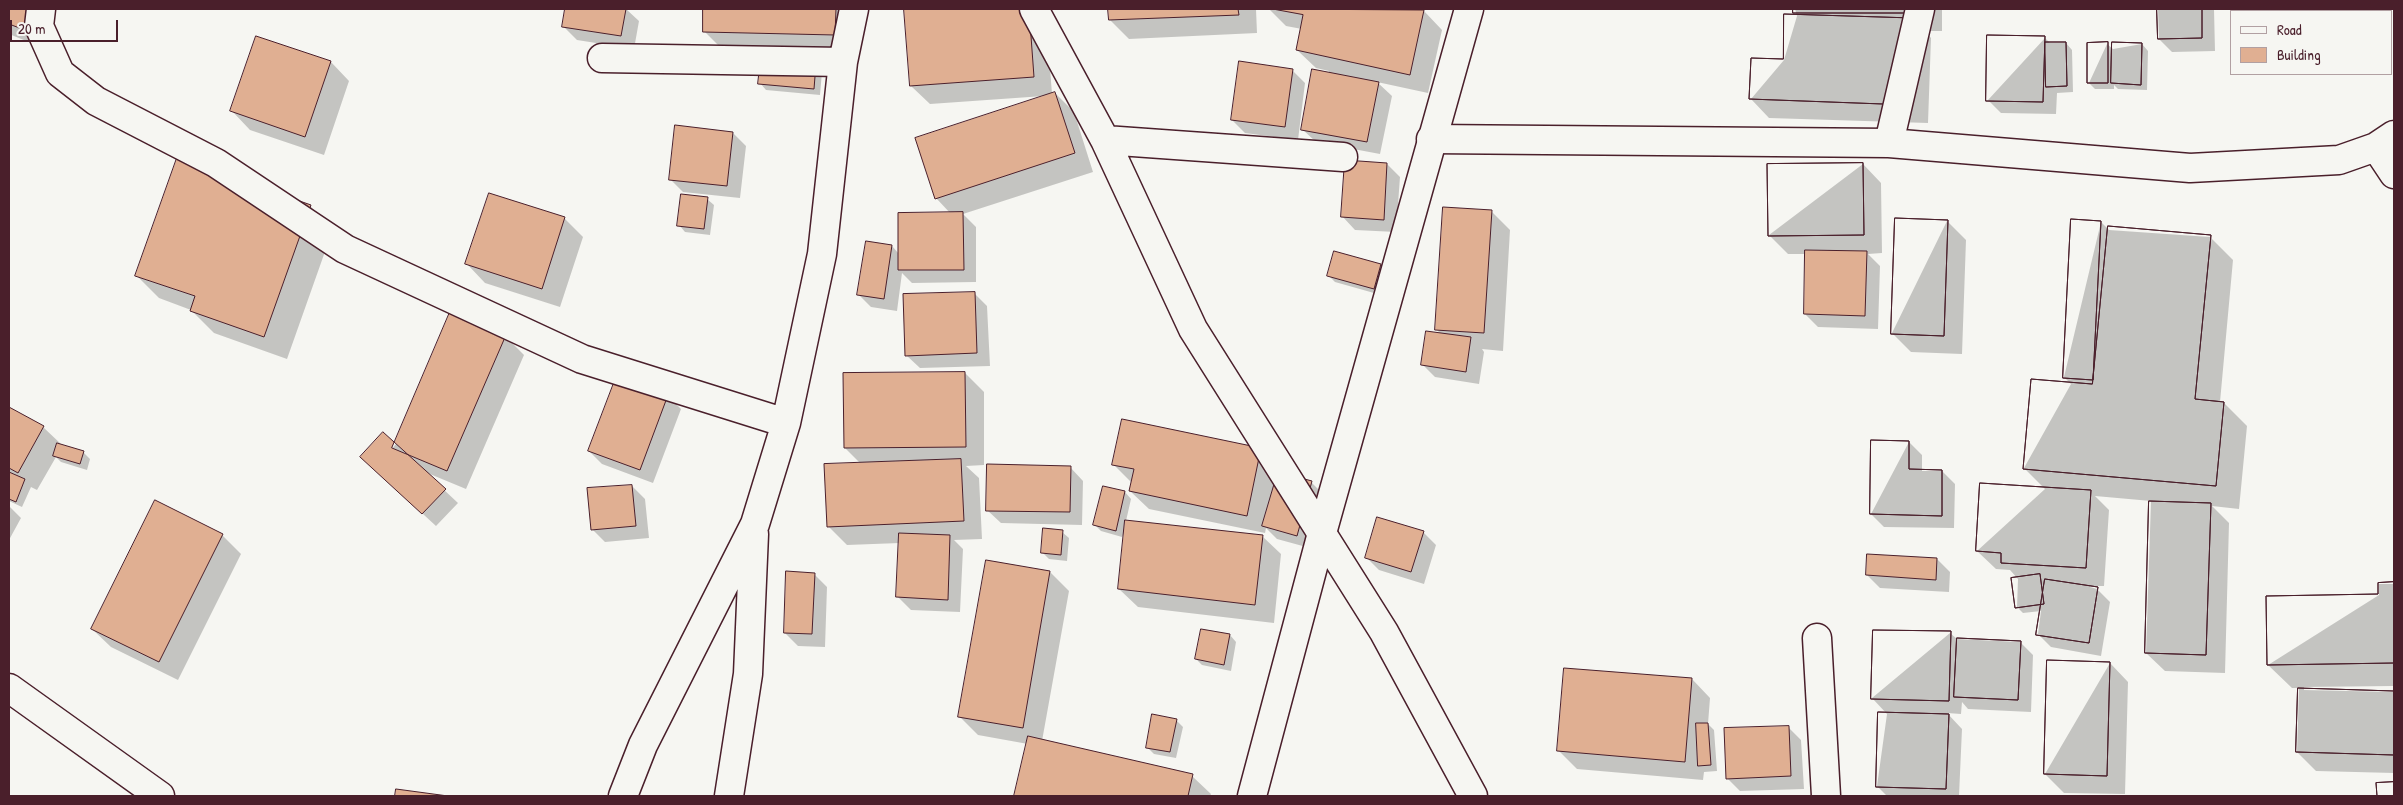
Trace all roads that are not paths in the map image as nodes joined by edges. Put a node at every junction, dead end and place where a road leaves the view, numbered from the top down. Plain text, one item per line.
1 (40, 9) edge
2 (854, 9) edge
3 (1034, 9) edge
4 (1469, 9) edge
5 (1920, 9) edge
6 (602, 58) dead end
7 (843, 62) junction
8 (1432, 138) junction
9 (1105, 140) junction
10 (2385, 141) edge
11 (1889, 143) junction
12 (1343, 157) dead end
13 (2394, 174) edge
14 (786, 423) junction
15 (755, 524) junction
16 (1322, 533) junction
17 (1817, 638) dead end
18 (9, 688) edge
19 (160, 796) edge
20 (623, 796) edge
21 (729, 796) edge
22 (1252, 796) edge
23 (1474, 796) edge
24 (1826, 796) edge

1 - 14 street
2 - 7 street
3 - 9 street
4 - 8 street
5 - 11 street
6 - 7 street
7 - 14 street
8 - 11 street
8 - 16 street
9 - 12 street
9 - 16 street
10 - 11 street
10 - 13 street
14 - 15 street
15 - 20 street
15 - 21 street
16 - 22 street
16 - 23 street
17 - 24 street
18 - 19 street

